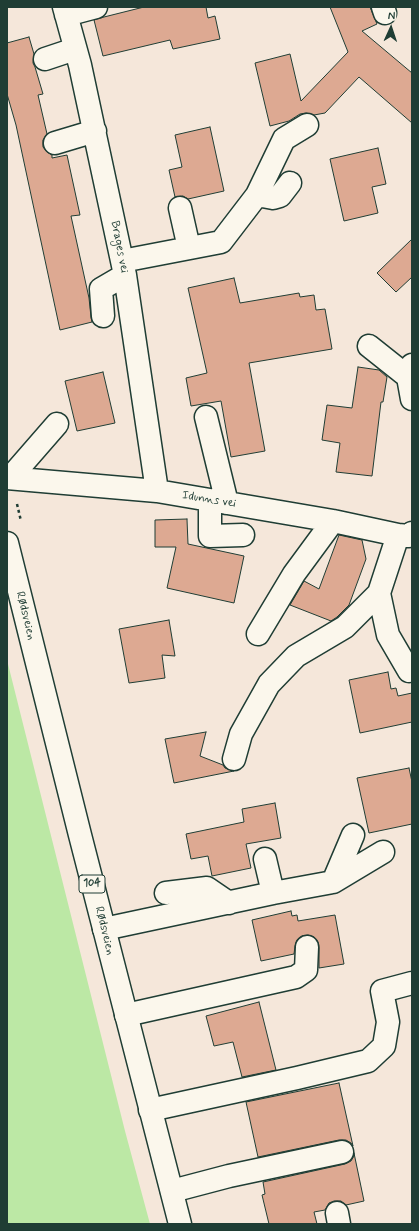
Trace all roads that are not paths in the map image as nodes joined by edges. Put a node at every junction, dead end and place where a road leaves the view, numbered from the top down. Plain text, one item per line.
1 (96, 7) edge
2 (65, 11) edge
3 (76, 49) junction
4 (45, 59) dead end
5 (307, 125) dead end
6 (95, 131) junction
7 (55, 143) dead end
8 (290, 183) dead end
9 (257, 195) junction
10 (180, 208) dead end
11 (188, 248) junction
12 (124, 268) junction
13 (103, 316) dead end
14 (369, 346) dead end
15 (410, 371) edge
16 (412, 399) edge
17 (206, 416) dead end
18 (57, 424) dead end
19 (9, 478) edge
20 (157, 491) junction
21 (218, 501) junction
22 (333, 521) junction
23 (243, 535) dead end
24 (408, 536) edge
25 (319, 540) junction
26 (7, 543) edge
27 (308, 576) dead end
28 (379, 593) junction
29 (258, 634) dead end
30 (409, 671) dead end
31 (234, 759) dead end
32 (353, 835) dead end
33 (383, 852) dead end
34 (264, 859) dead end
35 (333, 882) junction
36 (166, 893) dead end
37 (273, 893) junction
38 (229, 903) junction
39 (104, 929) junction
40 (307, 947) dead end
41 (412, 983) edge
42 (126, 1015) junction
43 (150, 1110) junction
44 (342, 1152) dead end
45 (172, 1191) junction
46 (180, 1224) edge

1 - 2 street
2 - 3 street, Brages vei
3 - 4 street
3 - 6 street, Brages vei
5 - 9 street
6 - 7 street
6 - 12 street, Brages vei
8 - 9 street
9 - 11 street
10 - 11 street
11 - 12 street
12 - 13 street
12 - 20 street, Brages vei
14 - 15 street
15 - 16 street
17 - 21 street
18 - 19 street
19 - 20 street, Idunns vei
20 - 21 street, Idunns vei
21 - 22 street, Idunns vei
21 - 23 street
22 - 24 street, Idunns vei
22 - 25 street
24 - 28 street
25 - 27 street
25 - 29 street
26 - 39 street, Rødsveien / 104
28 - 30 street
28 - 31 street
32 - 35 street
33 - 35 street
34 - 37 street
35 - 37 street
36 - 38 street
37 - 38 street
38 - 39 street
39 - 42 street, Rødsveien / 104
40 - 42 street
41 - 43 street
42 - 43 street, Rødsveien / 104
43 - 45 street, Rødsveien / 104
44 - 45 street
45 - 46 street, Rødsveien / 104

